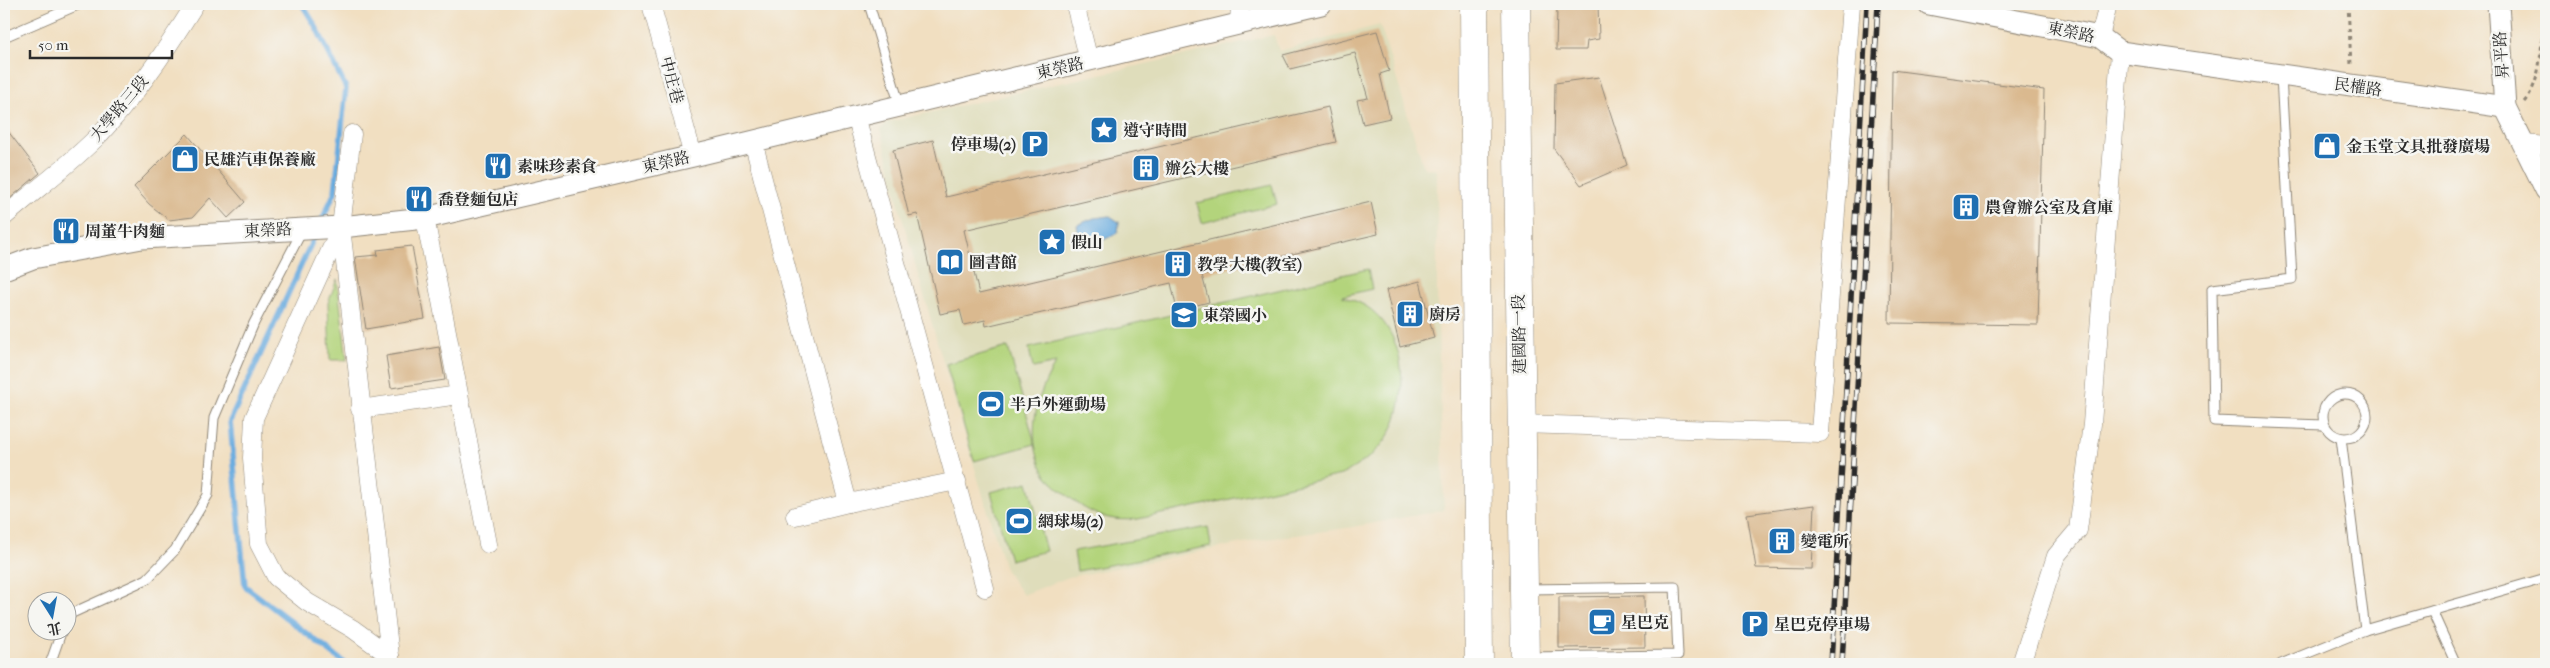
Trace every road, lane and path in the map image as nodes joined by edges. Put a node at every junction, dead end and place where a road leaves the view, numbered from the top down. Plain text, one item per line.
1 (80, 4) edge
2 (195, 4) edge
3 (651, 4) edge
4 (869, 4) edge
5 (1074, 4) edge
6 (1321, 4) edge
7 (1474, 4) edge
8 (1516, 4) edge
9 (1851, 4) edge
10 (1929, 4) edge
11 (2108, 4) edge
12 (2348, 4) edge
13 (2498, 4) edge
14 (1239, 13) edge
15 (2546, 14) edge
16 (4, 37) edge
17 (2100, 38) junction
18 (2120, 52) junction
19 (1089, 61) junction
20 (2281, 76) junction
21 (2352, 86) junction
22 (900, 106) junction
23 (2508, 112) junction
24 (856, 116) junction
25 (352, 134) dead end
26 (753, 141) junction
27 (2524, 144) junction
28 (2546, 146) edge
29 (693, 156) junction
30 (2546, 190) edge
31 (4, 217) edge
32 (425, 218) junction
33 (337, 227) junction
34 (304, 228) junction
35 (4, 269) edge
36 (459, 395) junction
37 (360, 409) junction
38 (1520, 424) junction
39 (2324, 425) junction
40 (2341, 438) junction
41 (958, 482) junction
42 (848, 504) junction
43 (795, 516) dead end
44 (488, 544) dead end
45 (2546, 578) edge
46 (985, 588) dead end
47 (1524, 589) junction
48 (78, 610) edge
49 (2432, 611) junction
50 (2365, 630) junction
51 (58, 640) edge
52 (1525, 661) edge
53 (50, 664) edge
54 (1479, 664) edge
55 (2021, 664) edge
56 (2281, 664) edge
57 (2456, 664) edge

1 - 16 lane
2 - 31 street, 大學路三段
3 - 29 street, 中庄巷
4 - 22 lane
5 - 19 street
6 - 14 street, 東榮路
7 - 54 main road
8 - 38 main road, 建國路一段
9 - 38 street
10 - 17 street, 東榮路
11 - 17 street
12 - 21 path
13 - 23 street, 昇平路
14 - 19 street, 東榮路
15 - 23 path
17 - 18 street, 東榮路
18 - 20 street, 民權路
18 - 55 street
19 - 22 street, 東榮路
20 - 21 street, 民權路
20 - 39 lane
21 - 23 street, 民權路
22 - 24 street, 東榮路
23 - 27 street
24 - 26 street, 東榮路
24 - 41 street
25 - 33 street
26 - 29 street, 東榮路
26 - 42 street
27 - 28 street
27 - 30 street
29 - 32 street, 東榮路
32 - 33 street, 東榮路
32 - 36 street
33 - 34 street, 東榮路
33 - 37 street
33 - 37 street
34 - 35 street, 東榮路
34 - 48 lane
36 - 37 street
36 - 44 street
38 - 47 main road, 建國路一段
39 - 40 lane
39 - 40 lane
40 - 50 lane
41 - 42 street
41 - 46 street
42 - 43 street
45 - 49 lane
47 - 52 main road, 建國路一段
47 - 52 lane
49 - 50 lane
49 - 57 lane
50 - 56 lane
51 - 53 lane

